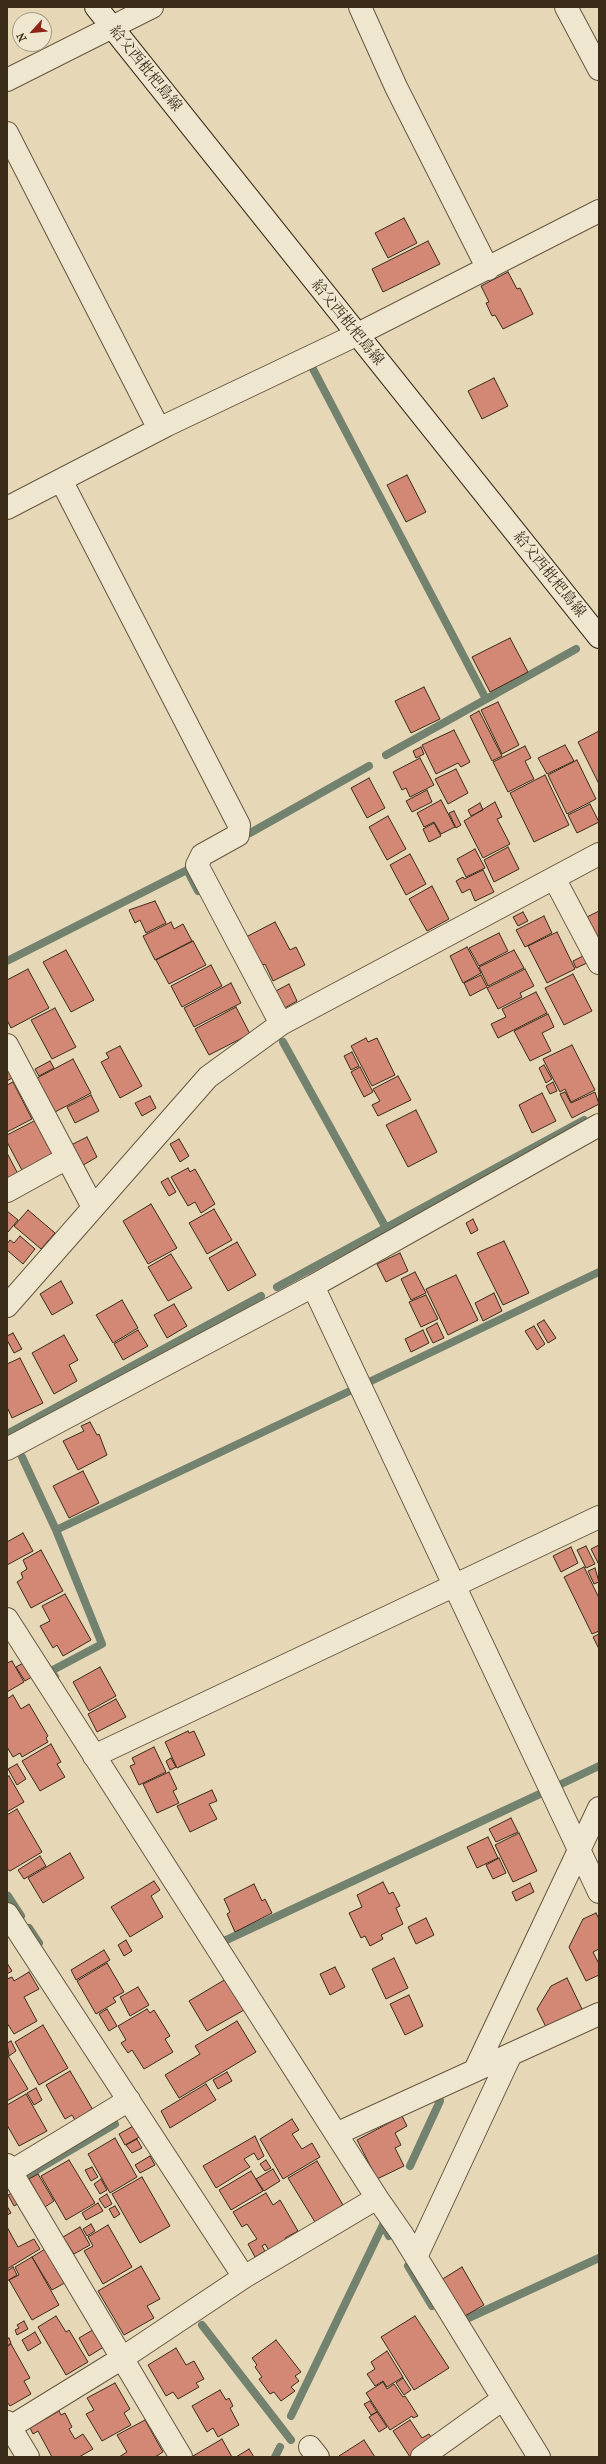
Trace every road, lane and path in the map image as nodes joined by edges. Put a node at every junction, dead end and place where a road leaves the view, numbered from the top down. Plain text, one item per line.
1 (96, 7) edge
2 (152, 7) edge
3 (360, 7) edge
4 (566, 7) edge
5 (111, 28) junction
6 (599, 69) edge
7 (7, 80) edge
8 (7, 133) edge
9 (599, 211) edge
10 (488, 269) junction
11 (356, 335) junction
12 (160, 429) junction
13 (61, 480) junction
14 (7, 508) edge
15 (599, 637) edge
16 (599, 854) edge
17 (554, 878) junction
18 (599, 963) edge
19 (280, 1024) junction
20 (7, 1045) edge
21 (599, 1125) edge
22 (67, 1158) junction
23 (7, 1191) edge
24 (93, 1207) junction
25 (313, 1286) junction
26 (7, 1306) edge
27 (7, 1449) edge
28 (599, 1517) edge
29 (456, 1586) junction
30 (7, 1619) edge
31 (94, 1756) junction
32 (599, 1808) edge
33 (579, 1850) junction
34 (599, 1892) edge
35 (7, 1914) edge
36 (599, 2014) edge
37 (511, 2054) junction
38 (476, 2070) junction
39 (129, 2100) junction
40 (336, 2134) junction
41 (8, 2170) edge
42 (377, 2198) junction
43 (416, 2257) junction
44 (244, 2277) junction
45 (124, 2357) junction
46 (503, 2399) junction
47 (8, 2426) edge
48 (28, 2457) edge
49 (181, 2457) edge
50 (422, 2457) edge
51 (538, 2457) edge

1 - 5 street, 給父西枇杷島線
2 - 5 street
3 - 10 street
4 - 6 street
5 - 7 street
5 - 11 street, 給父西枇杷島線
8 - 12 street
9 - 10 street
10 - 11 street
11 - 12 street
11 - 15 street, 給父西枇杷島線
12 - 13 street
13 - 14 street
13 - 19 street
16 - 17 street
17 - 18 street
17 - 19 street
19 - 24 street
20 - 22 street
21 - 25 street
22 - 23 street
22 - 24 street
24 - 26 street
25 - 27 street
25 - 29 street
28 - 29 street
29 - 31 street
29 - 33 street
30 - 31 street
31 - 40 street
32 - 33 street
33 - 34 street
33 - 38 street
35 - 39 street
36 - 37 street
37 - 38 street
37 - 43 street
38 - 40 street
39 - 41 street
39 - 44 street
40 - 42 street
41 - 45 street
42 - 43 street
42 - 44 street
43 - 46 street
44 - 45 street
45 - 47 street
45 - 49 street
46 - 50 street
46 - 51 street
47 - 48 street

